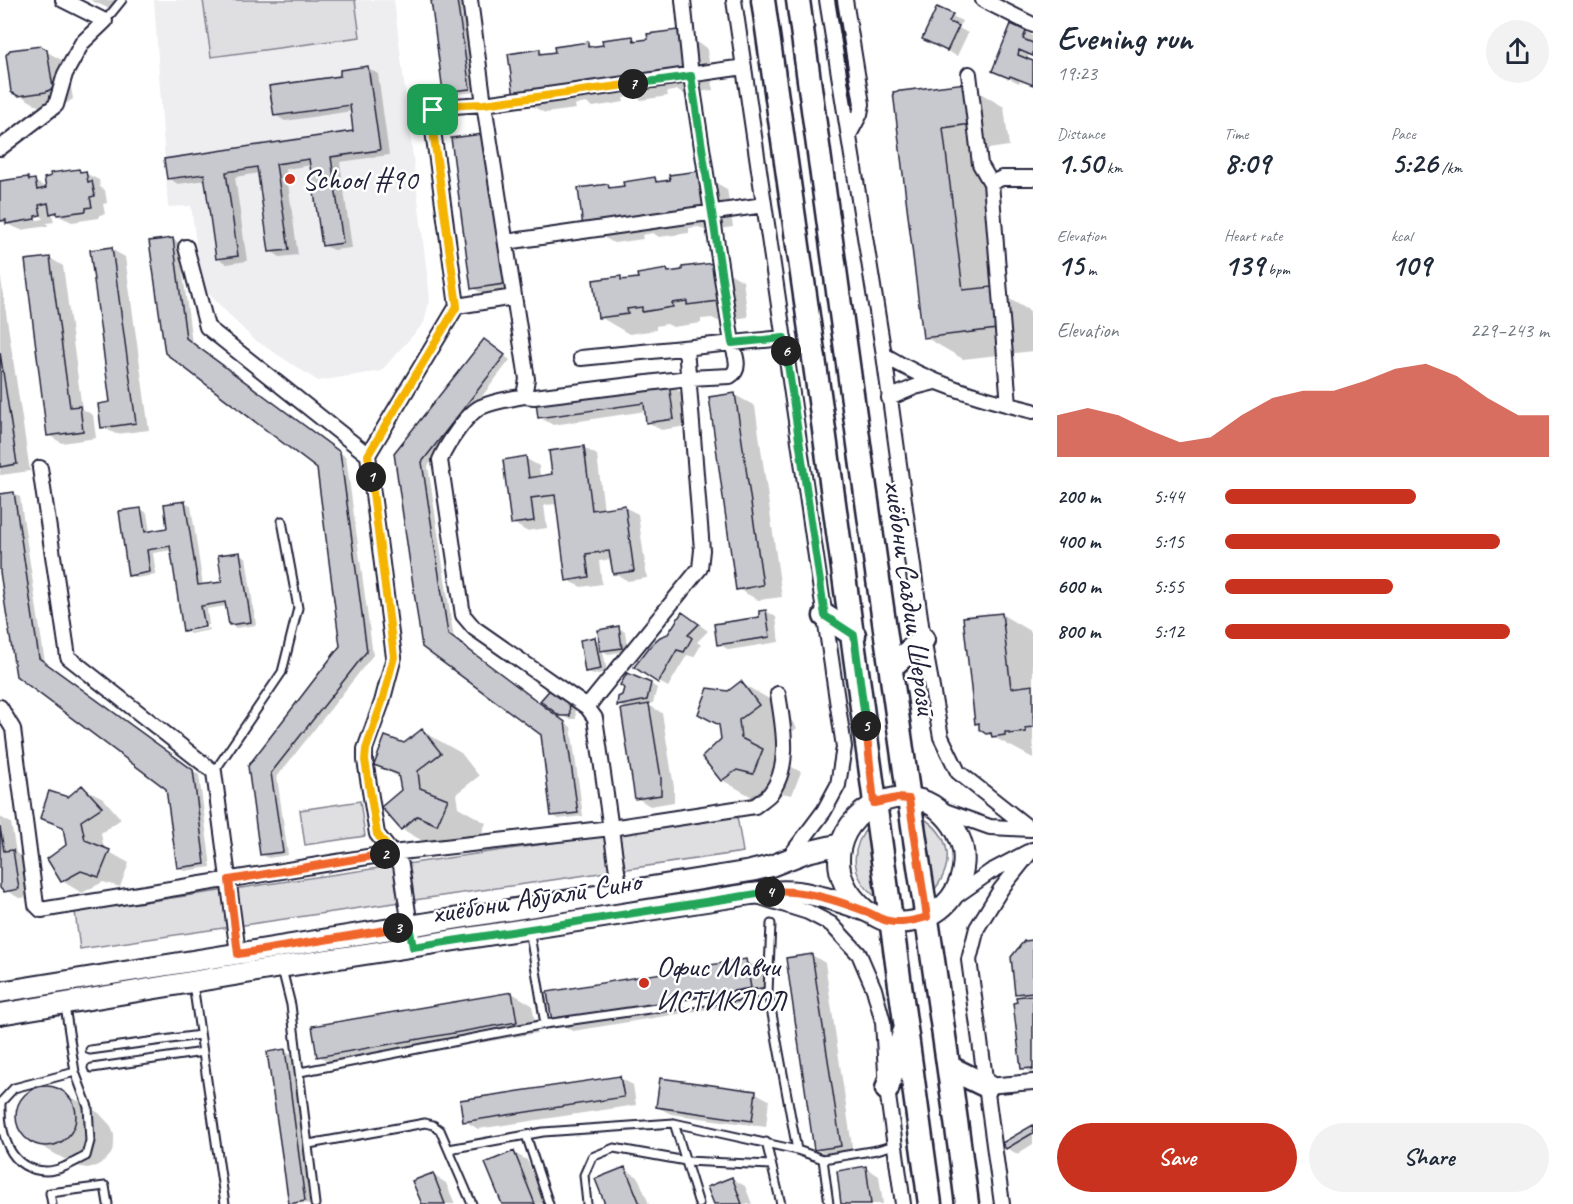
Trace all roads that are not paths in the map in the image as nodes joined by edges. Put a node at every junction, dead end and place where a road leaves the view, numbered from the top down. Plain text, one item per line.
1 (63, 0) edge
2 (122, 0) edge
3 (470, 0) edge
4 (683, 0) edge
5 (734, 0) edge
6 (763, 0) edge
7 (798, 0) edge
8 (827, 0) edge
9 (844, 0) edge
10 (982, 0) edge
11 (105, 21) junction
12 (1033, 25) edge
13 (744, 67) junction
14 (969, 74) dead end
15 (691, 76) junction
16 (484, 104) junction
17 (850, 133) junction
18 (0, 148) edge
19 (1033, 178) edge
20 (991, 183) junction
21 (764, 205) junction
22 (714, 212) junction
23 (506, 242) junction
24 (186, 247) dead end
25 (514, 297) junction
26 (457, 306) junction
27 (784, 338) junction
28 (732, 343) junction
29 (686, 348) junction
30 (884, 355) junction
31 (581, 358) dead end
32 (688, 378) junction
33 (935, 382) junction
34 (524, 396) junction
35 (889, 399) junction
36 (1009, 405) junction
37 (1033, 411) edge
38 (368, 455) junction
39 (40, 468) dead end
40 (282, 521) dead end
41 (825, 616) junction
42 (854, 635) junction
43 (923, 639) junction
44 (891, 667) junction
45 (778, 694) dead end
46 (0, 707) edge
47 (587, 707) junction
48 (214, 772) junction
49 (909, 799) junction
50 (874, 803) junction
51 (934, 807) junction
52 (611, 828) junction
53 (1031, 829) edge
54 (841, 844) junction
55 (1032, 850) edge
56 (392, 853) junction
57 (788, 859) junction
58 (229, 880) junction
59 (620, 892) junction
60 (749, 894) junction
61 (951, 899) junction
62 (866, 911) junction
63 (927, 917) junction
64 (892, 922) junction
65 (771, 924) dead end
66 (409, 926) junction
67 (529, 929) junction
68 (413, 947) junction
69 (238, 954) junction
70 (281, 967) junction
71 (192, 982) junction
72 (0, 992) edge
73 (768, 992) junction
74 (65, 1003) junction
75 (0, 1014) edge
76 (545, 1024) junction
77 (906, 1025) junction
78 (200, 1035) junction
79 (90, 1050) dead end
80 (203, 1052) junction
81 (92, 1068) dead end
82 (950, 1068) junction
83 (75, 1072) junction
84 (300, 1072) junction
85 (1033, 1082) edge
86 (987, 1086) junction
87 (886, 1089) junction
88 (674, 1123) junction
89 (526, 1135) junction
90 (766, 1142) junction
91 (309, 1144) junction
92 (895, 1145) junction
93 (449, 1149) junction
94 (796, 1150) junction
95 (823, 1159) junction
96 (686, 1161) junction
97 (771, 1165) junction
98 (51, 1204) edge
99 (108, 1204) edge
100 (225, 1204) edge
101 (315, 1204) edge
102 (472, 1204) edge
103 (549, 1204) edge
104 (587, 1204) edge
105 (699, 1204) edge
106 (781, 1204) edge
107 (829, 1204) edge
108 (903, 1204) edge
109 (930, 1204) edge
110 (968, 1204) edge
111 (1002, 1204) edge

1 - 11 street
2 - 11 lane
3 - 16 street
4 - 15 street
5 - 13 street
6 - 42 main road, хиёбони Саъдии Шерозӣ
7 - 44 main road, хиёбони Саъдии Шерозӣ
8 - 17 street
9 - 17 street
10 - 12 street
11 - 18 street
13 - 15 street
13 - 21 street
14 - 20 street
15 - 16 street
15 - 22 street
16 - 23 street
16 - 26 street
17 - 30 street
19 - 20 street
20 - 36 street
21 - 22 street
21 - 27 street
22 - 23 street
22 - 28 street
23 - 25 street
24 - 38 street
25 - 26 street
25 - 34 street
26 - 38 street
27 - 28 street
27 - 41 street
28 - 29 street
28 - 32 street
29 - 31 street
29 - 32 street
30 - 33 street
30 - 35 street
32 - 34 street
32 - 47 street
33 - 35 street
33 - 36 street
34 - 47 street
35 - 43 street
36 - 37 street
38 - 56 street
39 - 48 street
40 - 48 lane
41 - 42 main road
41 - 57 street
42 - 50 main road, хиёбони Саъдии Шерозӣ
43 - 44 main road
43 - 53 street
44 - 49 main road, хиёбони Саъдии Шерозӣ
45 - 52 street
46 - 58 street
47 - 52 street
48 - 58 street
49 - 50 main road
49 - 51 main road
49 - 63 main road, хиёбони Саъдии Шерозӣ
50 - 54 main road
50 - 64 main road, хиёбони Саъдии Шерозӣ
51 - 53 street
51 - 61 main road
52 - 56 street
52 - 59 street
54 - 57 main road, хиёбони Абӯалӣ Сино
54 - 62 main road, хиёбони Абӯалӣ Сино
55 - 61 street
55 - 86 street
56 - 58 street
56 - 66 street
57 - 59 main road, хиёбони Абӯалӣ Сино
58 - 69 street
59 - 66 main road, хиёбони Абӯалӣ Сино
60 - 62 main road, хиёбони Абӯалӣ Сино
60 - 67 main road, хиёбони Абӯалӣ Сино
60 - 87 street
61 - 63 main road, хиёбони Абӯалӣ Сино
62 - 64 main road, хиёбони Абӯалӣ Сино
63 - 64 main road, хиёбони Абӯалӣ Сино
63 - 82 main road, хиёбони Саъдии Шерозӣ
64 - 77 main road, хиёбони Саъдии Шерозӣ
65 - 73 lane
66 - 68 street
66 - 69 main road, хиёбони Абӯалӣ Сино
67 - 68 main road, хиёбони Абӯалӣ Сино
67 - 76 lane
68 - 70 main road, хиёбони Абӯалӣ Сино
69 - 72 main road, хиёбони Абӯалӣ Сино
70 - 71 main road, хиёбони Абӯалӣ Сино
70 - 84 lane
71 - 74 main road, хиёбони Абӯалӣ Сино
71 - 78 lane
73 - 76 lane
73 - 94 lane
74 - 75 main road, хиёбони Абӯалӣ Сино
74 - 83 lane
76 - 84 lane
77 - 87 main road
77 - 109 main road, хиёбони Саъдии Шерозӣ
78 - 79 lane
78 - 80 lane
80 - 81 lane
80 - 100 lane
82 - 86 main road
82 - 110 main road, хиёбони Саъдии Шерозӣ
83 - 83 lane
84 - 91 lane
85 - 86 street
86 - 111 street
87 - 92 street
88 - 89 lane
88 - 90 lane
88 - 96 lane
89 - 93 lane
89 - 103 lane
90 - 94 lane
90 - 97 lane
91 - 93 lane
91 - 101 lane
92 - 95 lane
92 - 108 street
93 - 102 lane
94 - 95 lane
95 - 107 lane
96 - 97 lane
96 - 104 lane
96 - 105 lane
97 - 106 lane
98 - 99 lane

